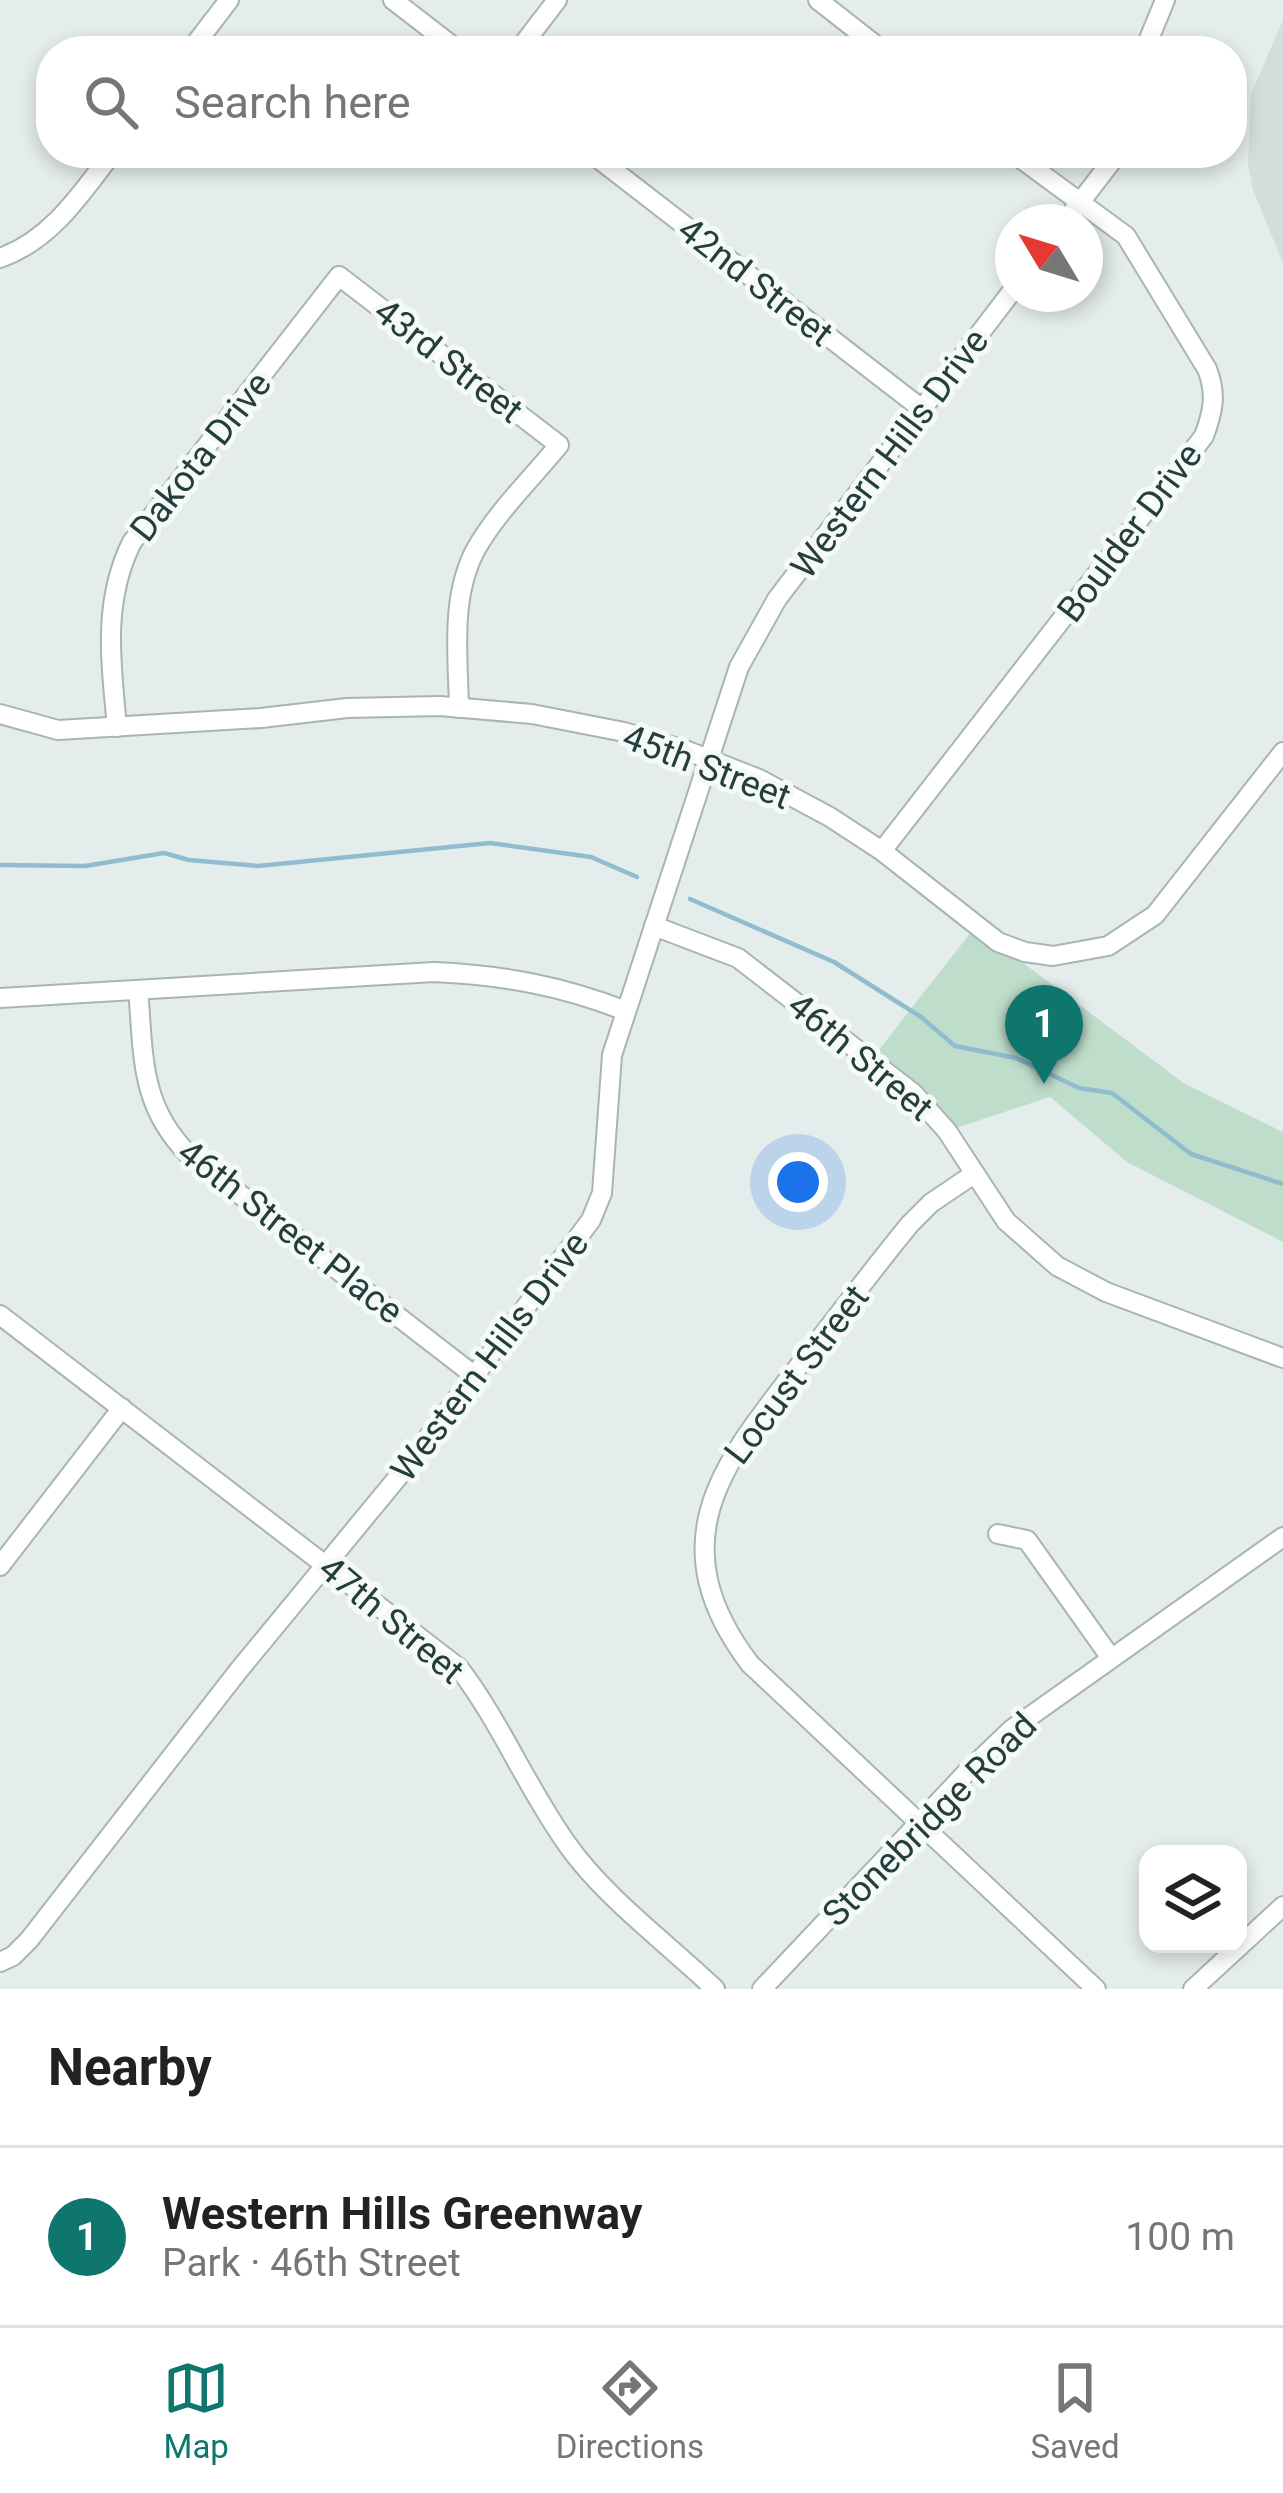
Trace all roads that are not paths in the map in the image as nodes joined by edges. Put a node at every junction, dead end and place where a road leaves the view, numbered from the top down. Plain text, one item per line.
1 (229, 0) edge
2 (393, 0) edge
3 (557, 0) edge
4 (818, 0) edge
5 (1165, 0) edge
6 (201, 36) edge
7 (440, 36) edge
8 (529, 36) edge
9 (864, 36) edge
10 (1150, 36) edge
11 (100, 168) edge
12 (610, 168) edge
13 (1034, 168) edge
14 (1107, 168) edge
15 (1081, 202) junction
16 (0, 258) edge
17 (339, 276) joint
18 (996, 312) edge
19 (922, 409) junction
20 (459, 708) junction
21 (0, 714) edge
22 (117, 727) junction
23 (1283, 752) edge
24 (709, 759) junction
25 (882, 851) junction
26 (654, 926) junction
27 (138, 990) junction
28 (0, 998) edge
29 (626, 1011) junction
30 (974, 1174) junction
31 (0, 1315) edge
32 (1283, 1358) edge
33 (475, 1376) junction
34 (122, 1408) junction
35 (998, 1534) dead end
36 (1283, 1537) edge
37 (328, 1565) junction
38 (0, 1566) edge
39 (1111, 1658) junction
40 (919, 1824) junction
41 (1283, 1906) edge
42 (0, 1962) edge
43 (1088, 1983) edge
44 (715, 1989) edge
45 (762, 1989) edge
46 (1193, 1989) edge

1 - 6 street
2 - 7 street
3 - 8 street
4 - 9 street
5 - 10 street
11 - 16 street
12 - 19 street, 42nd Street
13 - 15 street, Boulder Drive
14 - 15 street
15 - 25 street, Boulder Drive
17 - 20 street, 43rd Street
17 - 22 street, Dakota Drive
18 - 19 street, Western Hills Drive
19 - 24 street, Western Hills Drive
20 - 22 street, 45th Street
20 - 24 street, 45th Street
21 - 22 street, 45th Street
23 - 25 street, 45th Street
24 - 25 street, 45th Street
24 - 26 street, Western Hills Drive
26 - 29 street, Western Hills Drive
26 - 30 street, 46th Street
27 - 28 street
27 - 29 street
27 - 33 street, 46th Street Place
29 - 33 street, Western Hills Drive
30 - 32 street, 46th Street
30 - 40 street, Locust Street
31 - 34 street, 47th Street
33 - 37 street, Western Hills Drive
34 - 37 street, 47th Street
34 - 38 street
35 - 39 street
36 - 39 street, Stonebridge Road
37 - 42 street, Western Hills Drive
37 - 44 street, 47th Street
39 - 40 street, Stonebridge Road
40 - 43 street
40 - 45 street, Stonebridge Road
41 - 46 street

